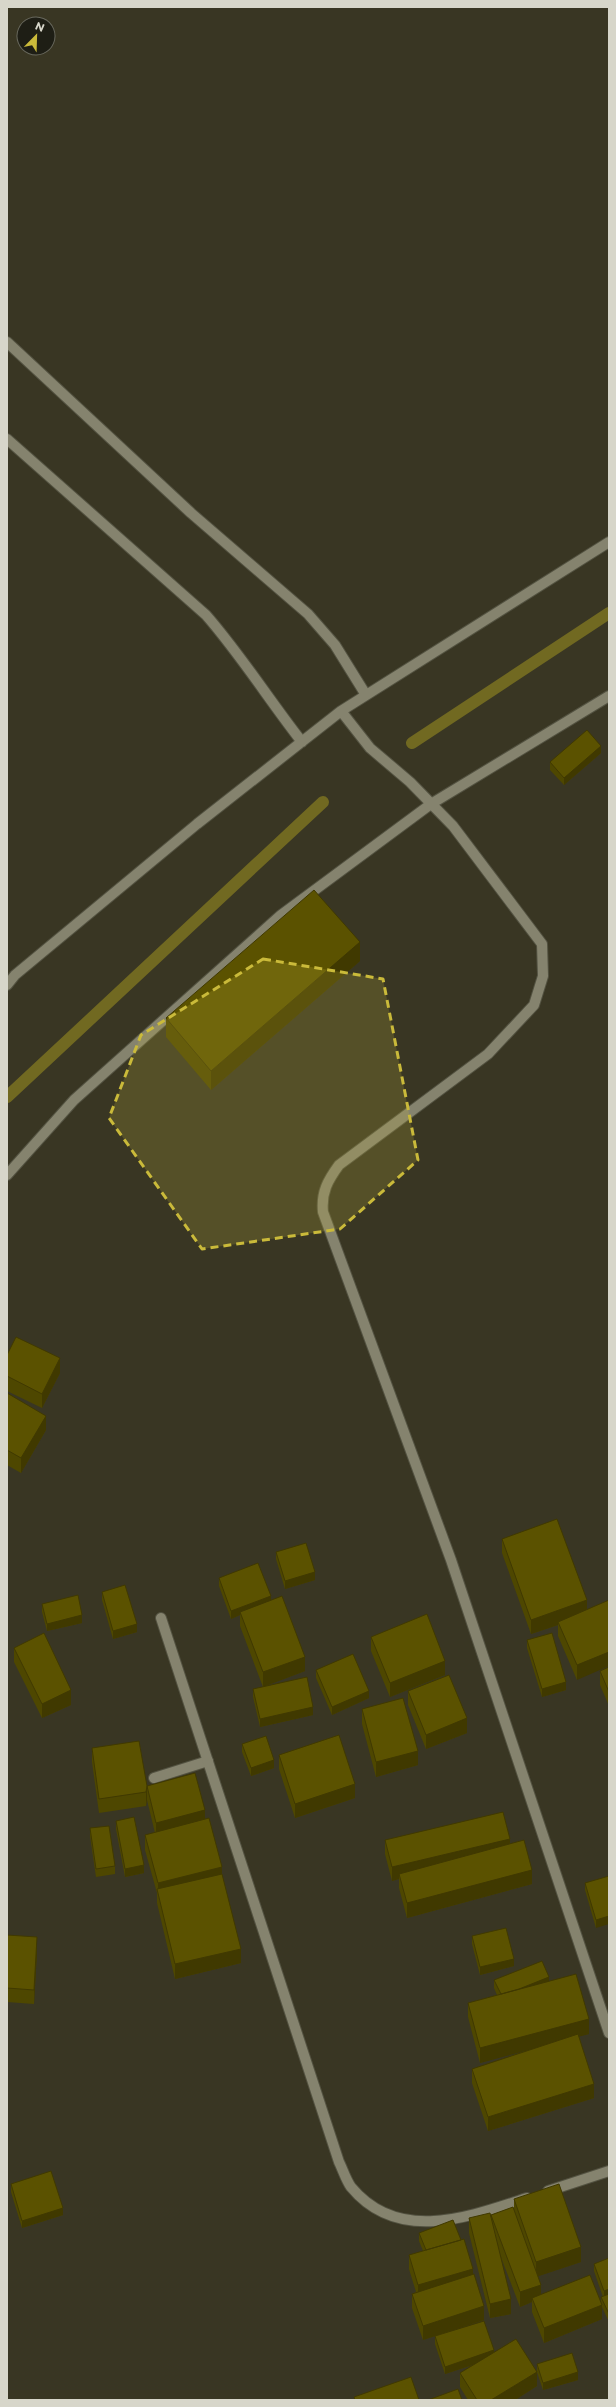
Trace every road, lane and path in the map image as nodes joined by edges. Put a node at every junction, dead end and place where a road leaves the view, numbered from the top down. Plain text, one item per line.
1 (7, 342) edge
2 (7, 440) edge
3 (609, 542) edge
4 (366, 695) junction
5 (609, 696) edge
6 (341, 711) junction
7 (302, 742) junction
8 (431, 804) junction
9 (7, 985) edge
10 (7, 1175) edge
11 (161, 1618) dead end
12 (208, 1761) junction
13 (154, 1778) dead end
14 (609, 2033) edge
15 (609, 2171) edge

1 - 4 street
2 - 7 street
3 - 4 street
4 - 6 street
5 - 8 street
6 - 7 street
6 - 8 street
7 - 9 street
8 - 10 street
8 - 14 street
11 - 12 street
12 - 13 street
12 - 15 street

